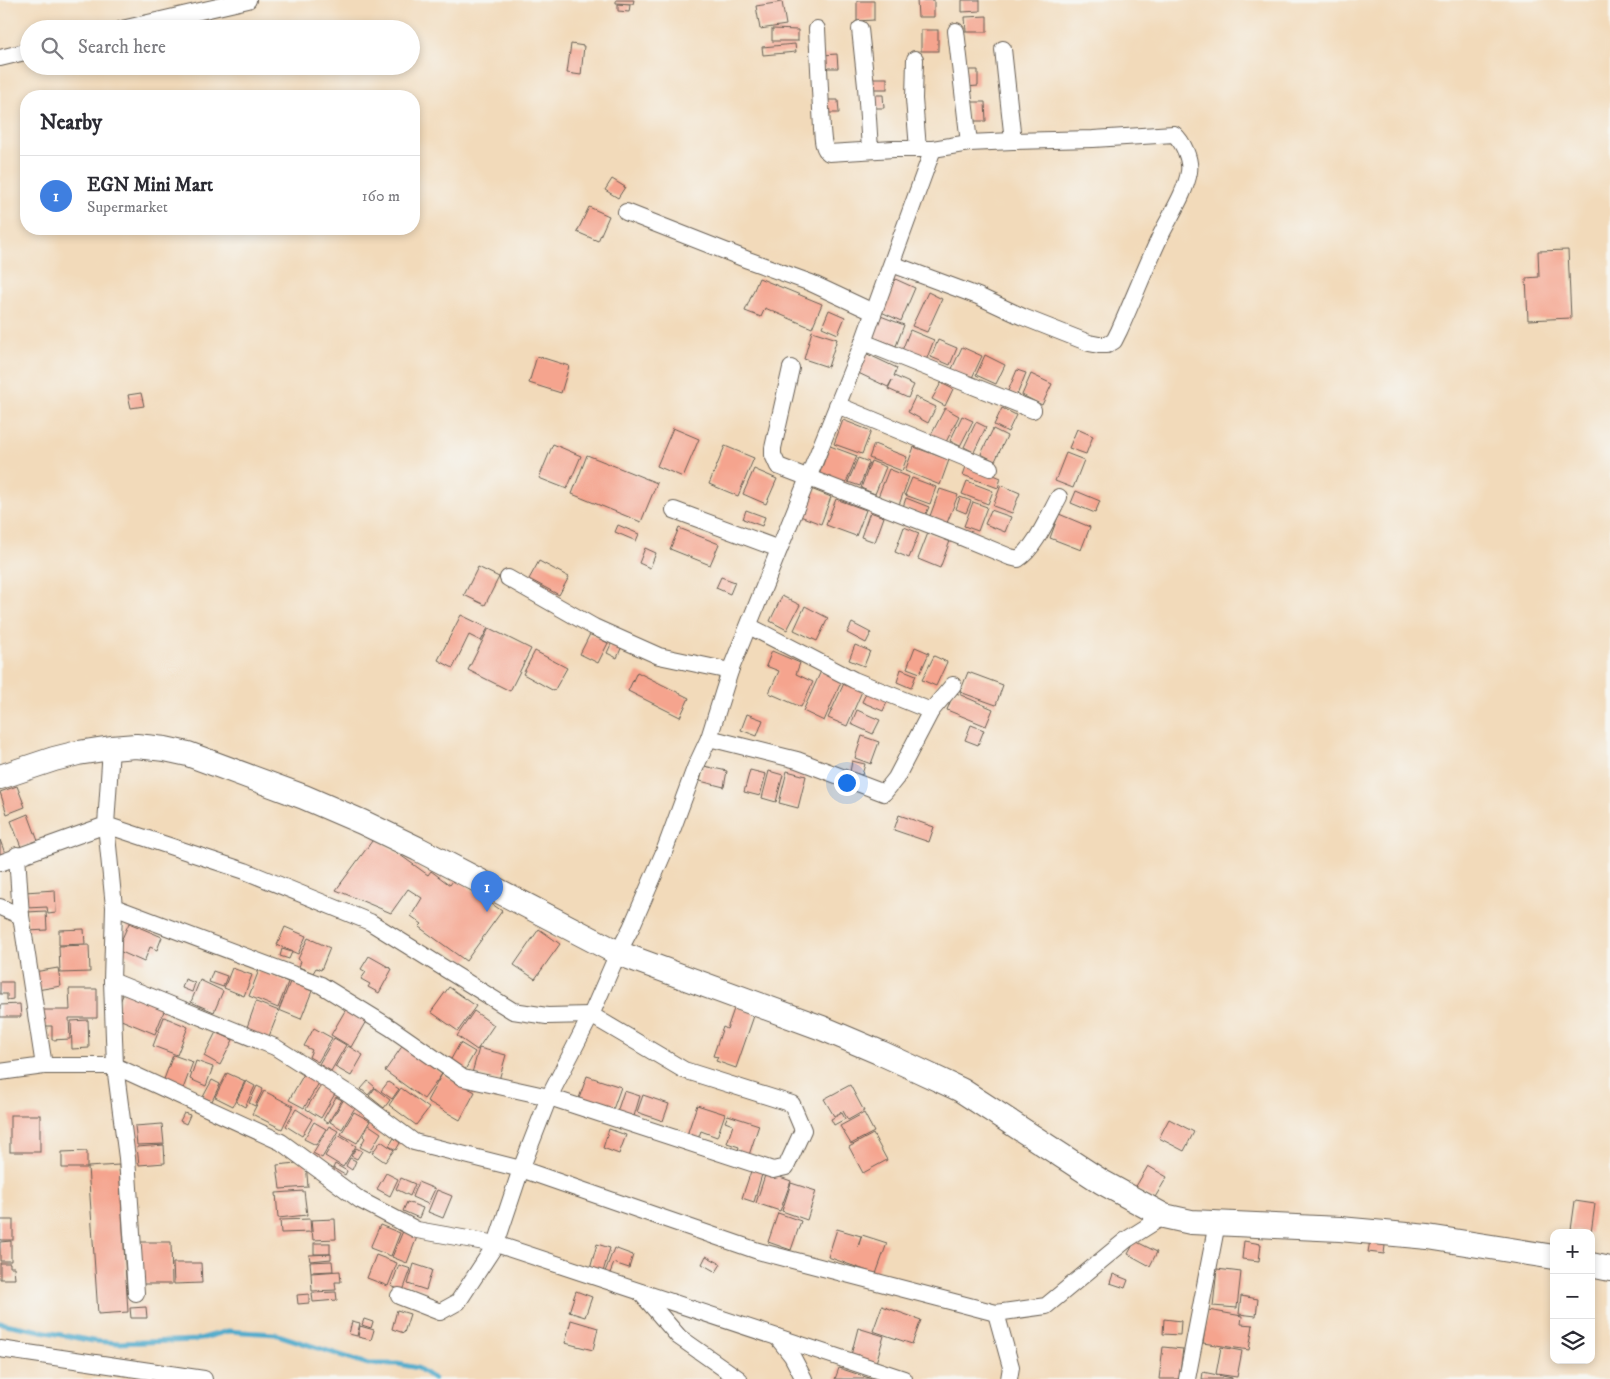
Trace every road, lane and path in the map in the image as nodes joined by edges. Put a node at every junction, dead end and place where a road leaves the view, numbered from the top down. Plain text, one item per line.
1 (248, 0) edge
2 (161, 20) edge
3 (817, 29) dead end
4 (860, 30) dead end
5 (956, 31) dead end
6 (1003, 50) dead end
7 (20, 53) edge
8 (0, 58) edge
9 (915, 59) dead end
10 (1013, 141) junction
11 (969, 143) junction
12 (925, 149) junction
13 (870, 150) junction
14 (626, 212) dead end
15 (892, 264) junction
16 (873, 312) junction
17 (863, 342) junction
18 (791, 368) dead end
19 (837, 405) junction
20 (1033, 410) dead end
21 (990, 468) dead end
22 (808, 478) junction
23 (1059, 497) dead end
24 (674, 510) dead end
25 (779, 549) junction
26 (508, 578) dead end
27 (749, 626) junction
28 (730, 671) junction
29 (953, 685) dead end
30 (931, 711) junction
31 (709, 738) junction
32 (111, 748) junction
33 (0, 777) edge
34 (106, 825) junction
35 (17, 855) junction
36 (0, 863) edge
37 (0, 907) edge
38 (114, 907) junction
39 (21, 916) junction
40 (618, 952) junction
41 (112, 981) junction
42 (591, 1015) junction
43 (44, 1066) junction
44 (115, 1066) junction
45 (0, 1072) edge
46 (549, 1097) junction
47 (521, 1169) junction
48 (1164, 1216) junction
49 (1217, 1223) junction
50 (496, 1244) junction
51 (1550, 1256) edge
52 (1595, 1266) edge
53 (1610, 1269) edge
54 (640, 1292) junction
55 (136, 1293) dead end
56 (399, 1296) dead end
57 (996, 1313) junction
58 (777, 1337) junction
59 (0, 1349) edge
60 (204, 1379) edge
61 (739, 1379) edge
62 (804, 1379) edge
63 (904, 1379) edge
64 (1009, 1379) edge
65 (1187, 1379) edge

1 - 2 street
3 - 13 street
4 - 13 street
5 - 11 street
6 - 10 street
7 - 8 street
9 - 12 street
10 - 11 street
10 - 15 street
11 - 12 street
12 - 13 street
12 - 15 street
14 - 16 street
15 - 16 street
16 - 17 street
17 - 19 street
17 - 20 street
18 - 22 street
19 - 21 street
19 - 22 street
22 - 23 street
22 - 25 street
24 - 25 street
25 - 27 street
26 - 28 street
27 - 28 street
27 - 30 street
28 - 31 street
29 - 30 street
30 - 31 street
31 - 40 street
32 - 33 street
32 - 34 street
32 - 40 street
34 - 35 street
34 - 38 street
34 - 42 street
35 - 36 street
35 - 39 street
37 - 39 street
38 - 41 street
38 - 46 street
39 - 43 street
40 - 42 street
40 - 48 street
41 - 44 street
41 - 47 street
42 - 46 street
42 - 46 street
43 - 44 street
43 - 45 street
44 - 50 street
44 - 55 street
46 - 47 street
47 - 50 street
47 - 57 street
48 - 49 street
48 - 57 street
49 - 51 street
49 - 65 street
50 - 54 street
50 - 56 street
52 - 53 street
54 - 58 street
54 - 61 street
57 - 64 street
58 - 62 street
58 - 63 street
59 - 60 street

